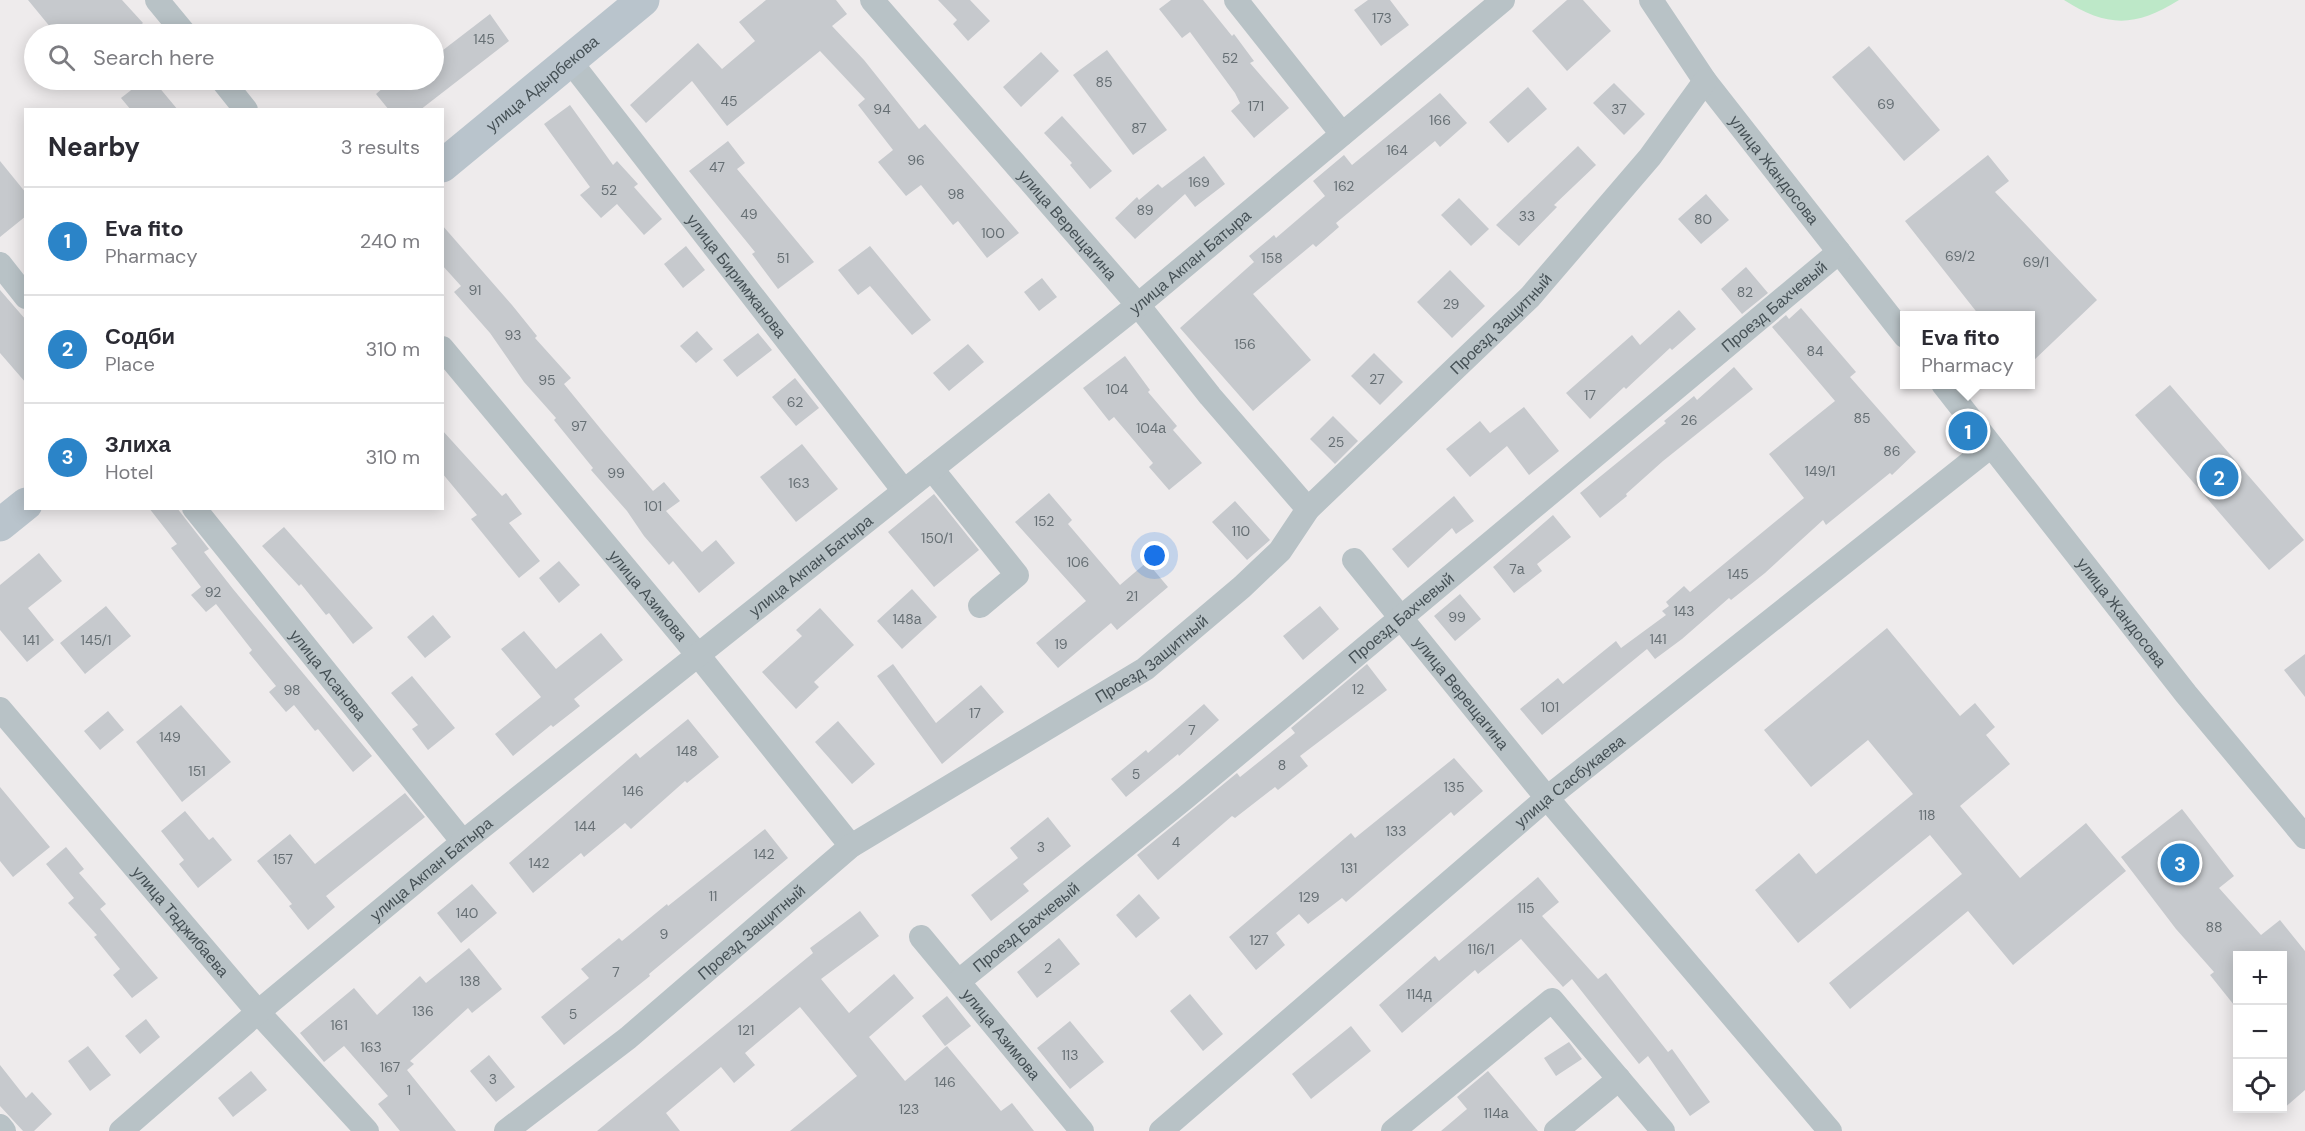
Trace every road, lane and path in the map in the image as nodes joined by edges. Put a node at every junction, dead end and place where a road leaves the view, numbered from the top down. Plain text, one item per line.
1 (157, 0) edge
2 (643, 0) edge
3 (872, 0) edge
4 (1236, 0) edge
5 (1503, 0) edge
6 (1651, 0) edge
7 (177, 24) edge
8 (570, 61) junction
9 (1705, 81) junction
10 (230, 90) edge
11 (244, 108) edge
12 (1342, 134) junction
13 (444, 164) edge
14 (1839, 252) junction
15 (0, 264) edge
16 (24, 294) edge
17 (1138, 305) junction
18 (1900, 330) edge
19 (444, 350) edge
20 (1947, 389) edge
21 (1991, 446) junction
22 (932, 469) junction
23 (904, 491) junction
24 (24, 506) edge
25 (1308, 509) junction
26 (196, 510) edge
27 (0, 525) edge
28 (1354, 560) dead end
29 (980, 606) dead end
30 (1398, 617) junction
31 (698, 655) junction
32 (0, 709) edge
33 (1547, 798) junction
34 (2305, 837) edge
35 (464, 842) junction
36 (851, 846) junction
37 (921, 937) dead end
38 (959, 981) junction
39 (258, 1012) junction
40 (1619, 1079) junction
41 (0, 1126) edge
42 (4, 1131) edge
43 (121, 1131) edge
44 (367, 1131) edge
45 (506, 1131) edge
46 (1082, 1131) edge
47 (1161, 1131) edge
48 (1393, 1131) edge
49 (1556, 1131) edge
50 (1663, 1131) edge
51 (1830, 1131) edge

1 - 7 street
2 - 8 main road, улица Адырбекова
3 - 17 street, улица Верещагина
4 - 12 street
5 - 12 street, улица Акпан Батыра
6 - 9 street, улица Жандосова
8 - 13 main road, улица Адырбекова
8 - 23 street, улица Биримжанова
9 - 14 street, улица Жандосова
9 - 25 street, Проезд Защитный
10 - 11 street
12 - 17 street, улица Акпан Батыра
14 - 18 street, улица Жандосова
14 - 30 street, Проезд Бахчевый
15 - 16 street
17 - 22 street, улица Акпан Батыра
17 - 25 street, улица Верещагина
19 - 31 street, улица Азимова
20 - 21 street, улица Жандосова
21 - 33 street, улица Сасбукаева
21 - 34 street, улица Жандосова
22 - 23 street, улица Акпан Батыра
22 - 29 street
23 - 31 street, улица Акпан Батыра
24 - 27 main road
25 - 36 street, Проезд Защитный
26 - 35 street, улица Асанова
28 - 30 street, улица Верещагина
30 - 33 street, улица Верещагина
30 - 38 street, Проезд Бахчевый
31 - 35 street, улица Акпан Батыра
31 - 36 street, улица Азимова
32 - 39 street, улица Таджибаева
33 - 47 street, улица Сасбукаева
33 - 51 street, улица Верещагина
35 - 39 street, улица Акпан Батыра
36 - 45 street, Проезд Защитный
37 - 38 street, улица Азимова
38 - 46 street, улица Азимова
39 - 43 street, улица Акпан Батыра
39 - 44 street, улица Таджибаева
40 - 48 street
40 - 49 street
40 - 50 street
41 - 42 street

